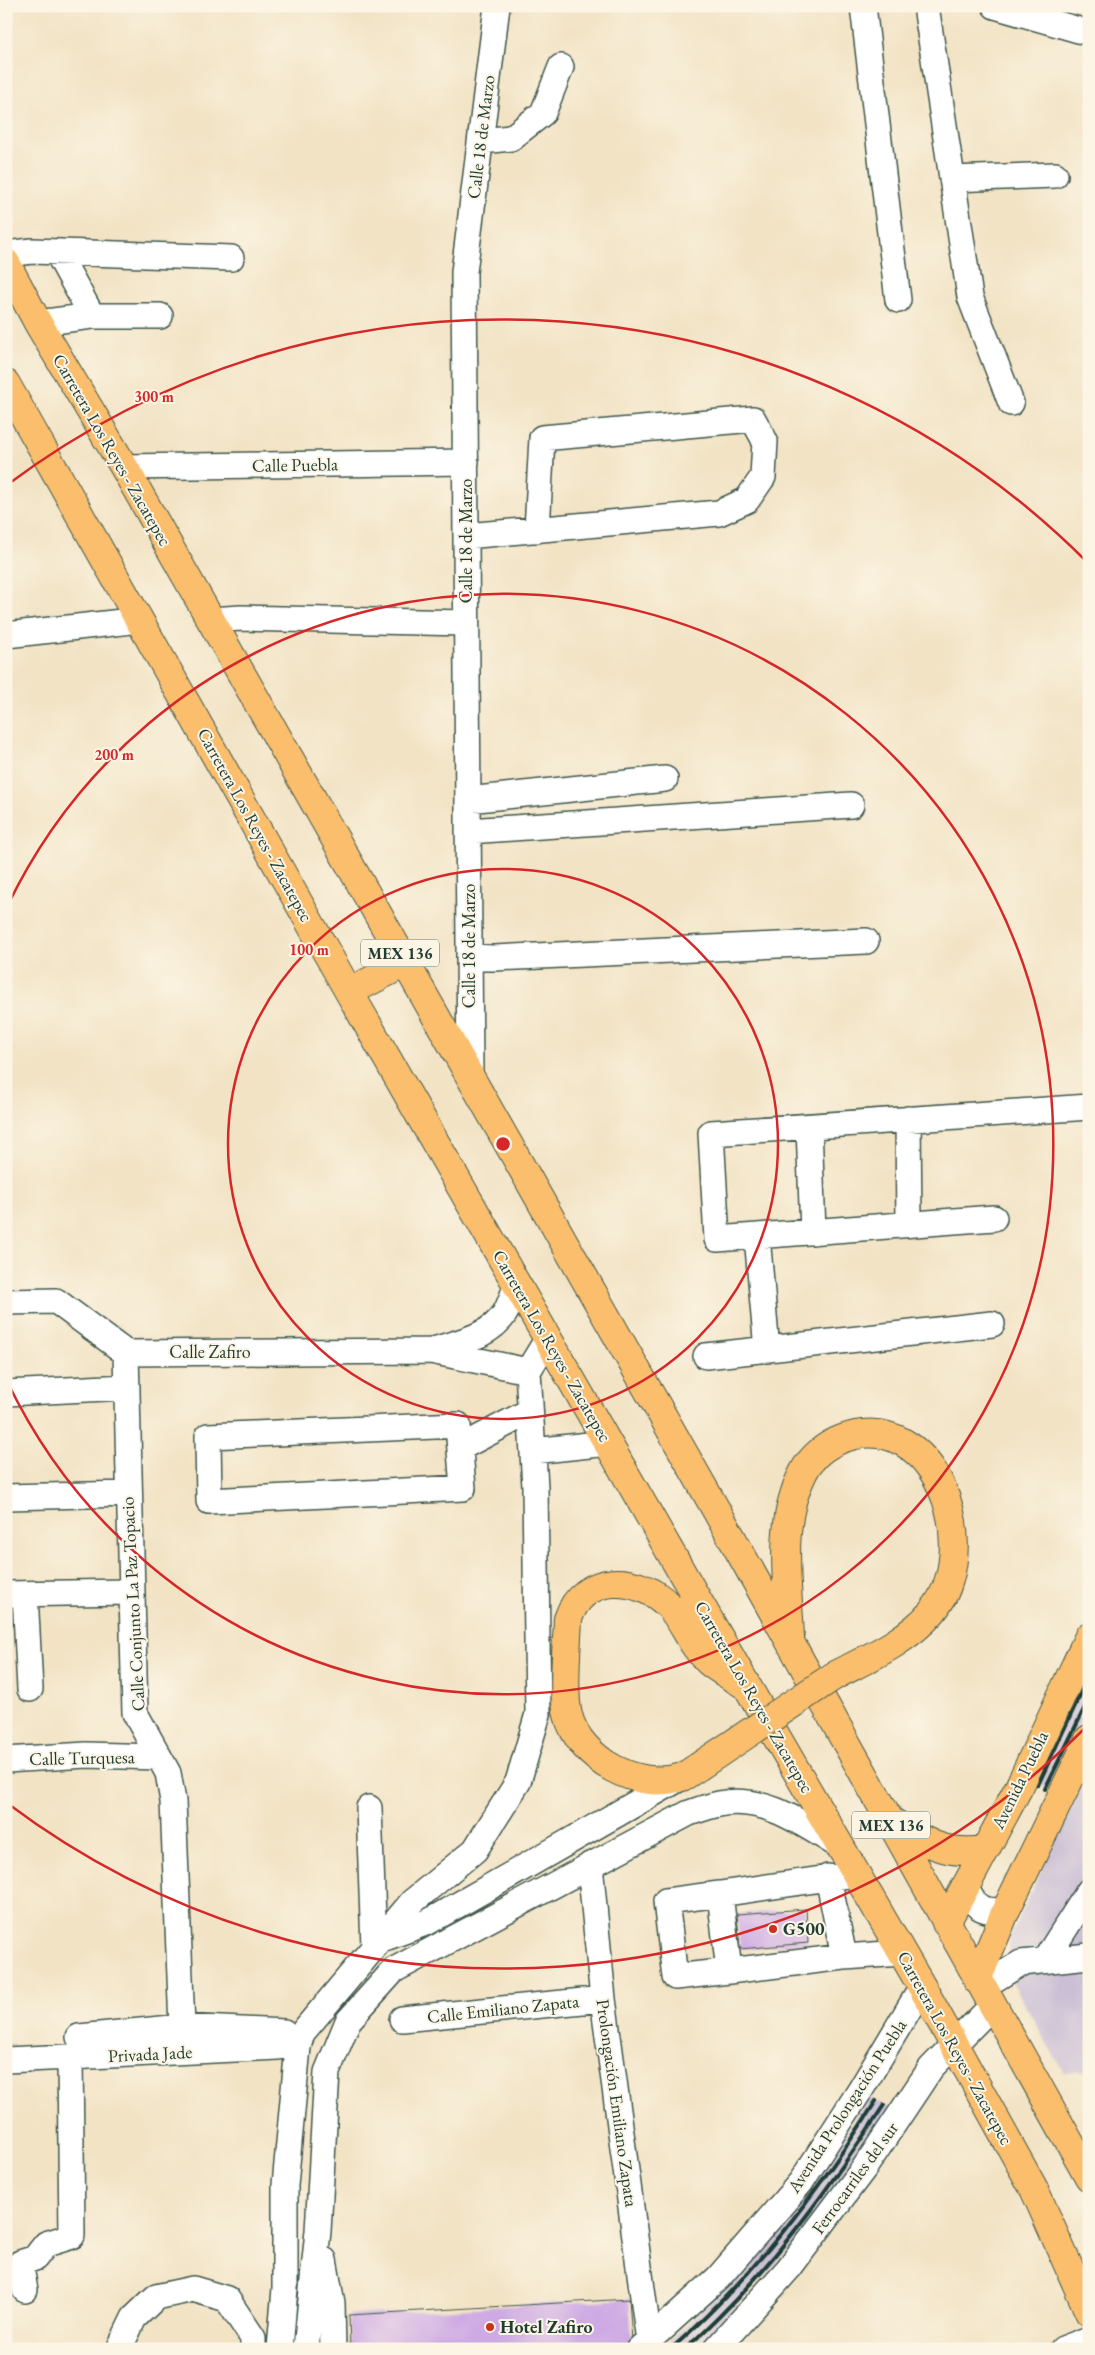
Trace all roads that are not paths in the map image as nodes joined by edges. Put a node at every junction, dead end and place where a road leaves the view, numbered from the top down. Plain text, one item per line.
1 (497, 6) edge
2 (863, 6) edge
3 (926, 6) edge
4 (995, 6) edge
5 (1089, 32) edge
6 (560, 67) dead end
7 (481, 141) junction
8 (1055, 175) dead end
9 (952, 178) junction
10 (57, 252) junction
11 (6, 254) edge
12 (231, 258) dead end
13 (6, 263) edge
14 (898, 300) dead end
15 (92, 316) junction
16 (160, 316) dead end
17 (38, 324) junction
18 (6, 384) edge
19 (1011, 403) dead end
20 (466, 462) junction
21 (124, 467) junction
22 (537, 530) junction
23 (466, 536) junction
24 (140, 620) junction
25 (210, 620) junction
26 (466, 623) junction
27 (6, 635) edge
28 (665, 779) dead end
29 (468, 800) junction
30 (851, 805) dead end
31 (468, 831) junction
32 (866, 941) dead end
33 (469, 957) junction
34 (405, 963) junction
35 (349, 992) junction
36 (470, 1077) junction
37 (1089, 1107) edge
38 (908, 1119) junction
39 (809, 1127) junction
40 (994, 1218) dead end
41 (909, 1224) junction
42 (813, 1232) junction
43 (757, 1236) junction
44 (517, 1285) junction
45 (6, 1302) edge
46 (992, 1324) dead end
47 (548, 1338) junction
48 (767, 1350) junction
49 (431, 1351) junction
50 (126, 1353) junction
51 (706, 1356) dead end
52 (528, 1371) junction
53 (127, 1387) junction
54 (6, 1393) edge
55 (530, 1411) junction
56 (608, 1442) junction
57 (460, 1448) junction
58 (533, 1451) junction
59 (128, 1494) junction
60 (6, 1497) edge
61 (130, 1592) junction
62 (16, 1594) edge
63 (1089, 1636) edge
64 (791, 1644) junction
65 (747, 1686) junction
66 (30, 1689) dead end
67 (1089, 1739) edge
68 (159, 1757) junction
69 (6, 1760) edge
70 (690, 1772) junction
71 (369, 1808) dead end
72 (888, 1820) junction
73 (841, 1847) junction
74 (984, 1850) junction
75 (590, 1865) junction
76 (856, 1874) junction
77 (828, 1877) junction
78 (965, 1887) junction
79 (1089, 1891) edge
80 (720, 1894) junction
81 (1006, 1910) junction
82 (946, 1923) junction
83 (377, 1943) junction
84 (902, 1953) junction
85 (844, 1956) junction
86 (1089, 1956) edge
87 (1045, 1960) junction
88 (729, 1971) junction
89 (922, 1987) junction
90 (984, 1991) junction
91 (603, 1999) junction
92 (326, 2004) junction
93 (402, 2018) dead end
94 (348, 2021) junction
95 (182, 2027) junction
96 (293, 2033) junction
97 (954, 2045) junction
98 (74, 2048) junction
99 (6, 2060) edge
100 (1089, 2177) edge
101 (318, 2231) junction
102 (25, 2290) dead end
103 (1089, 2312) edge
104 (134, 2318) junction
105 (1089, 2339) edge
106 (644, 2345) edge
107 (119, 2349) edge
108 (130, 2349) edge
109 (253, 2349) edge
110 (280, 2349) edge
111 (306, 2349) edge
112 (333, 2349) edge
113 (716, 2349) edge
114 (1063, 2349) edge

1 - 7 street, Calle 18 de Marzo
2 - 14 street
3 - 9 street
4 - 5 street
6 - 7 street
7 - 20 street, Calle 18 de Marzo
8 - 9 street
9 - 19 street
10 - 11 street
10 - 12 street
10 - 15 street
13 - 17 main road, Carretera Los Reyes - Zacatepec / MEX 136
15 - 16 street
15 - 17 street
17 - 21 main road, Carretera Los Reyes - Zacatepec / MEX 136
18 - 24 main road, Carretera Los Reyes - Zacatepec / MEX 136
20 - 21 street, Calle Puebla
20 - 23 street, Calle 18 de Marzo
21 - 25 main road, Carretera Los Reyes - Zacatepec / MEX 136
22 - 22 street
22 - 23 street
23 - 26 street, Calle 18 de Marzo
24 - 27 street
24 - 35 main road, Carretera Los Reyes - Zacatepec / MEX 136
25 - 26 street
25 - 34 main road, Carretera Los Reyes - Zacatepec / MEX 136
26 - 29 street, Calle 18 de Marzo
28 - 29 street
29 - 31 street, Calle 18 de Marzo
30 - 31 street
31 - 33 street, Calle 18 de Marzo
32 - 33 street
33 - 36 street, Calle 18 de Marzo
34 - 35 main road
34 - 36 main road, Carretera Los Reyes - Zacatepec / MEX 136
35 - 44 main road, Carretera Los Reyes - Zacatepec / MEX 136
36 - 64 main road, Carretera Los Reyes - Zacatepec / MEX 136
37 - 38 street
38 - 39 street
38 - 41 street
39 - 42 street
39 - 43 street
40 - 41 street
41 - 42 street
42 - 43 street
43 - 48 street
44 - 47 main road, Carretera Los Reyes - Zacatepec / MEX 136
44 - 49 street, Calle Zafiro
45 - 50 street
46 - 48 street
47 - 52 street
47 - 56 main road, Carretera Los Reyes - Zacatepec / MEX 136
48 - 51 street
49 - 50 street, Calle Zafiro
49 - 52 street, Calle Zafiro
50 - 53 street, Calle Conjunto La Paz Topacio
52 - 55 street
53 - 54 street
53 - 59 street, Calle Conjunto La Paz Topacio
55 - 57 street
55 - 58 street
56 - 58 street
56 - 65 main road, Carretera Los Reyes - Zacatepec / MEX 136
57 - 57 street
58 - 83 street
59 - 60 street
59 - 61 street, Calle Conjunto La Paz Topacio
61 - 62 street
61 - 68 street, Calle Conjunto La Paz Topacio
62 - 66 street
63 - 74 main road, Avenida Puebla
64 - 70 main road, bridge
64 - 72 main road, Carretera Los Reyes - Zacatepec / MEX 136
65 - 70 main road
65 - 73 main road, Carretera Los Reyes - Zacatepec / MEX 136
67 - 81 main road
68 - 69 street, Calle Turquesa
68 - 95 street, Calle Conjunto La Paz Topacio
70 - 83 street
71 - 83 street
72 - 74 main road
72 - 82 main road, Carretera Los Reyes - Zacatepec / MEX 136
73 - 75 street
73 - 76 main road, Carretera Los Reyes - Zacatepec / MEX 136
74 - 78 main road, Avenida Puebla
75 - 91 street, Prolongación Emiliano Zapata
75 - 94 street
76 - 77 street
76 - 84 main road, Carretera Los Reyes - Zacatepec / MEX 136
77 - 80 street
77 - 85 street
78 - 81 street
78 - 82 main road, Avenida Puebla
79 - 87 street
80 - 88 street
80 - 88 street
81 - 90 main road
82 - 90 main road, Carretera Los Reyes - Zacatepec / MEX 136
83 - 92 street
84 - 85 street
84 - 89 main road, Carretera Los Reyes - Zacatepec / MEX 136
85 - 88 street
86 - 87 street, Ferrocarriles del sur
87 - 90 street, Ferrocarriles del sur
89 - 97 main road, Carretera Los Reyes - Zacatepec / MEX 136
89 - 106 street, Avenida Prolongación Puebla
90 - 97 street, Ferrocarriles del sur
90 - 100 main road, Carretera Los Reyes - Zacatepec / MEX 136
91 - 93 street, Calle Emiliano Zapata
91 - 106 street, Prolongación Emiliano Zapata
92 - 94 street
92 - 96 street
94 - 101 street
95 - 96 street
95 - 98 street
96 - 98 street, Privada Jade
96 - 110 street
97 - 103 main road, Carretera Los Reyes - Zacatepec / MEX 136
97 - 113 street, Ferrocarriles del sur
98 - 99 street, Privada Jade
98 - 102 street
101 - 111 street
101 - 112 street
104 - 107 street
104 - 108 street
104 - 109 street
105 - 114 street

